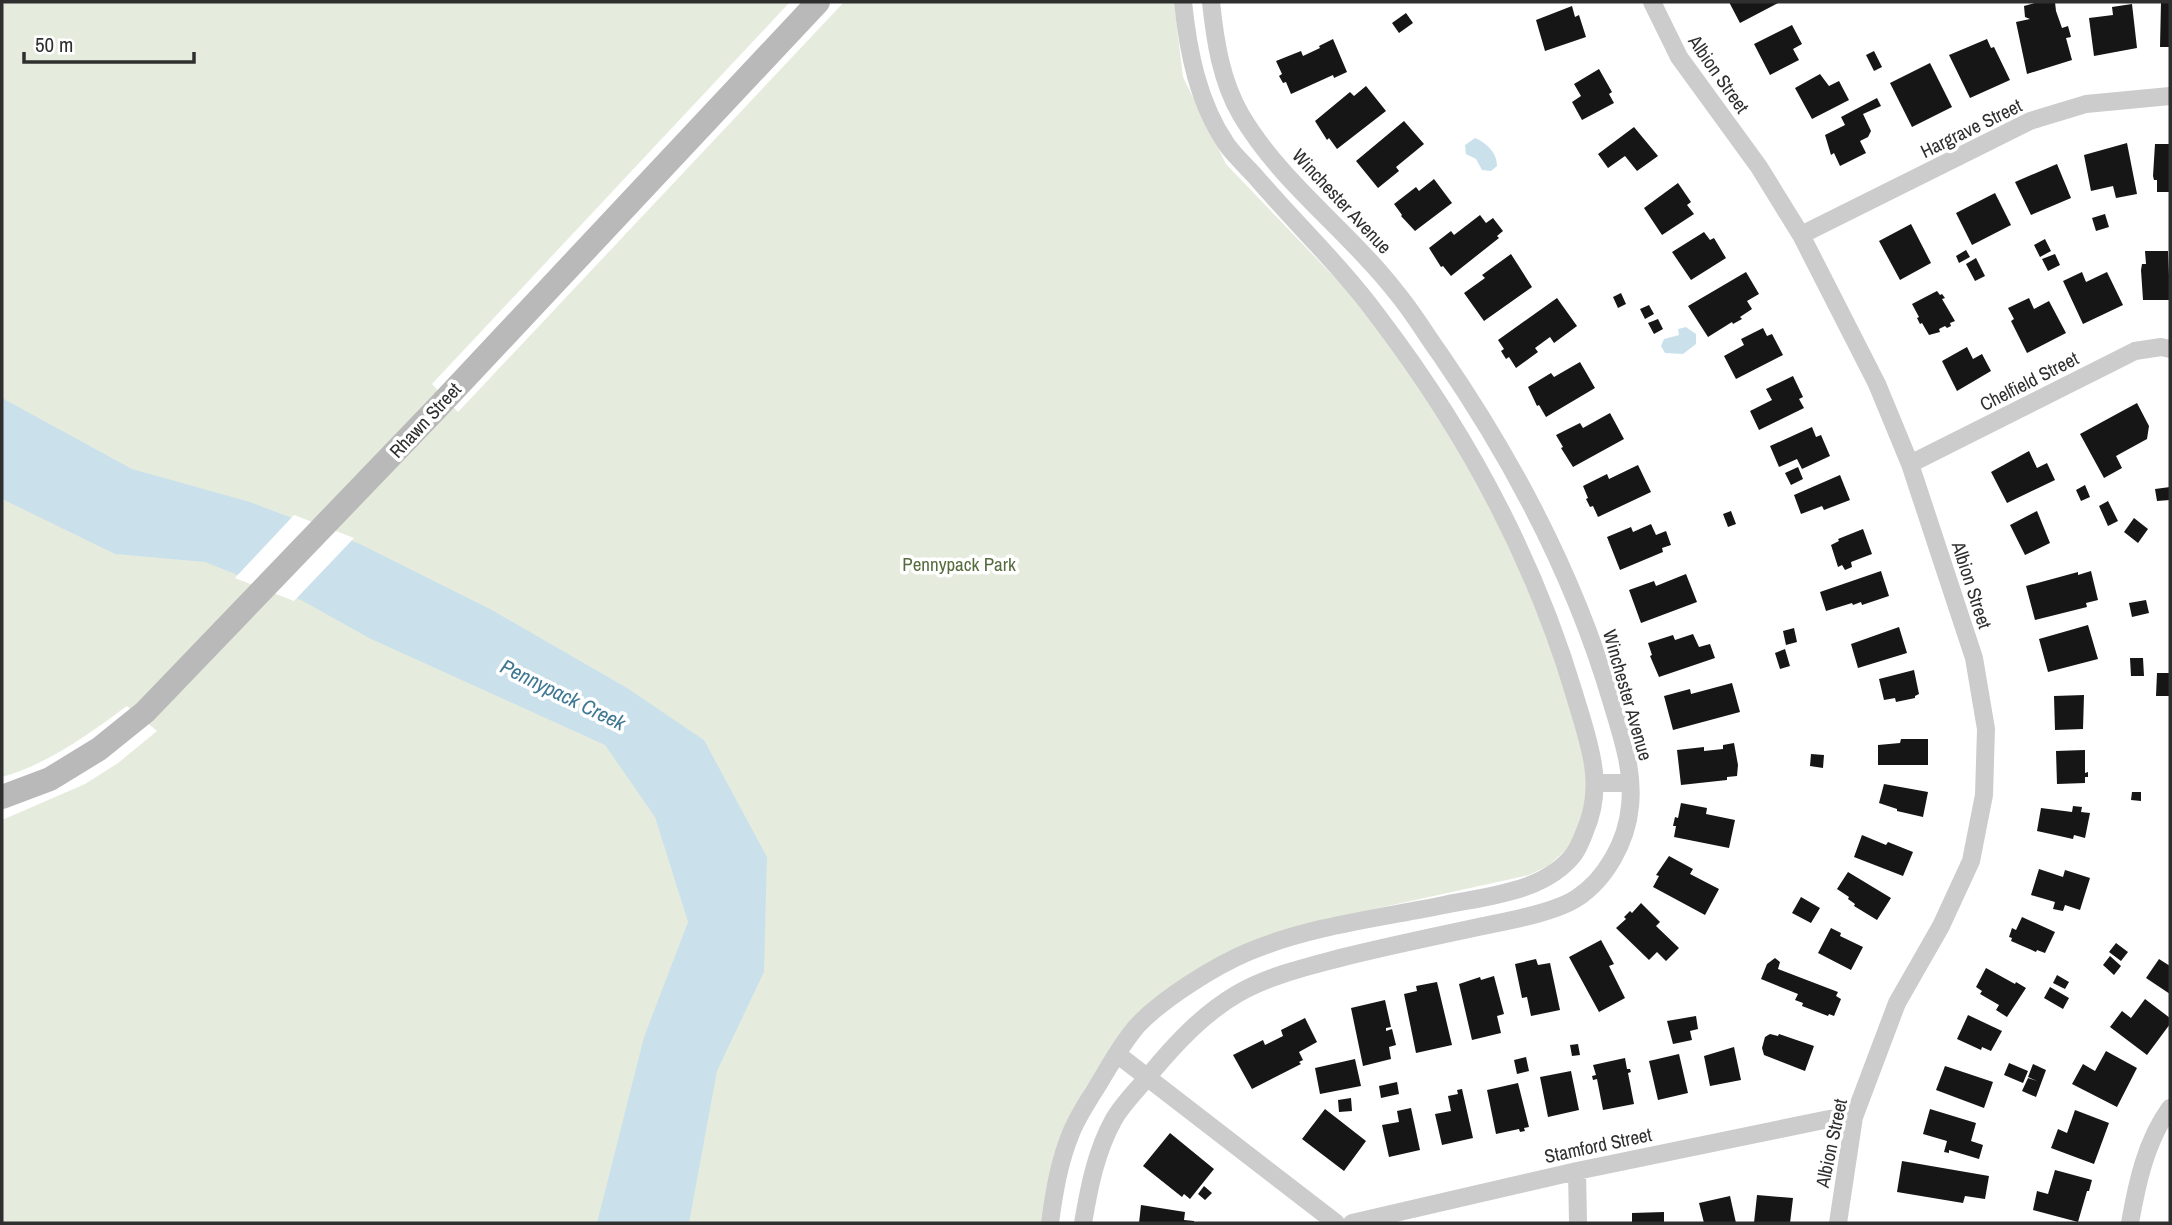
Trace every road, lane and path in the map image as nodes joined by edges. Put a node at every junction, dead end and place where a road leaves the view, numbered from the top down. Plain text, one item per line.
1 (818, 2) edge
2 (1183, 2) edge
3 (1211, 2) edge
4 (1652, 2) edge
5 (2170, 96) edge
6 (1801, 234) junction
7 (1398, 293) junction
8 (1374, 311) junction
9 (2170, 349) edge
10 (1910, 464) junction
11 (1596, 783) junction
12 (1630, 783) junction
13 (2, 797) edge
14 (1117, 1054) junction
15 (1147, 1077) junction
16 (2170, 1108) edge
17 (1854, 1117) junction
18 (1577, 1171) junction
19 (1050, 1223) edge
20 (1083, 1223) edge
21 (1336, 1223) edge
22 (1352, 1223) edge
23 (1578, 1223) edge
24 (1838, 1223) edge
25 (2130, 1223) edge

1 - 13 main road, Rhawn Street
2 - 8 street
3 - 7 street, Winchester Avenue
4 - 6 street, Albion Street
5 - 6 street, Hargrave Street
6 - 10 street, Albion Street
7 - 8 street
7 - 12 street, Winchester Avenue
8 - 11 street
9 - 10 street, Chelfield Street
10 - 17 street, Albion Street
11 - 12 street
11 - 14 street
12 - 15 street, Winchester Avenue
14 - 15 street
14 - 19 street
15 - 20 street, Winchester Avenue
15 - 21 street
16 - 25 street
17 - 18 street, Stamford Street
17 - 24 street, Albion Street
18 - 22 street, Stamford Street
18 - 23 street

